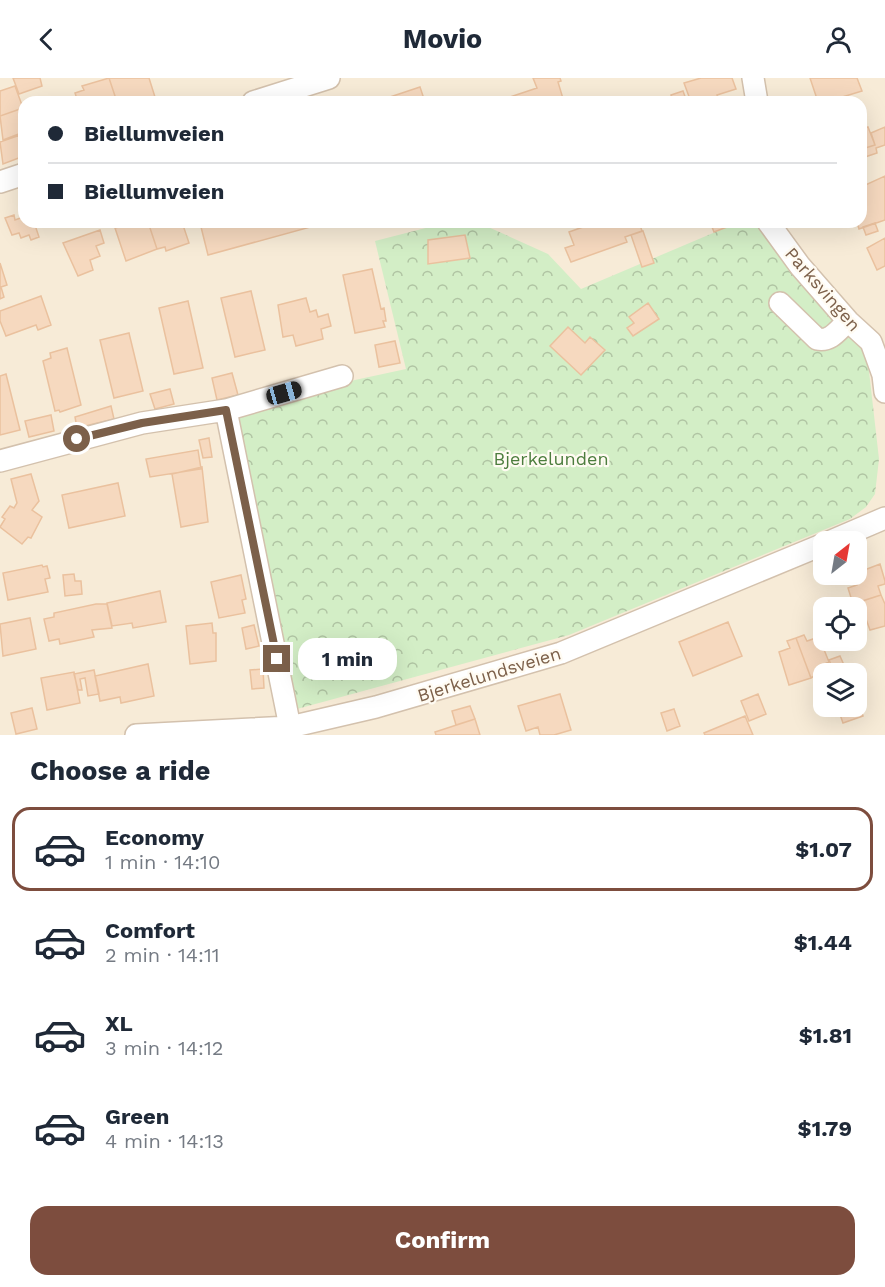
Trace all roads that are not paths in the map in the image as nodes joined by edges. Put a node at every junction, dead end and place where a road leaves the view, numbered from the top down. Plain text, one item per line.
1 (328, 78) edge
2 (753, 78) edge
3 (272, 96) edge
4 (756, 96) edge
5 (18, 176) edge
6 (0, 182) edge
7 (772, 228) edge
8 (780, 303) dead end
9 (848, 321) junction
10 (878, 336) edge
11 (342, 376) dead end
12 (885, 392) edge
13 (226, 410) junction
14 (0, 461) edge
15 (885, 518) edge
16 (855, 531) edge
17 (813, 549) edge
18 (290, 727) junction
19 (136, 735) edge

1 - 3 street
2 - 4 street
5 - 6 street
7 - 9 street, Parksvingen
8 - 9 street
9 - 10 street, Parksvingen
10 - 12 street, Parksvingen
11 - 13 street
13 - 14 street
13 - 18 street
15 - 16 street
17 - 18 street, Bjerkelundsveien
18 - 19 street, Bjerkelundsveien

